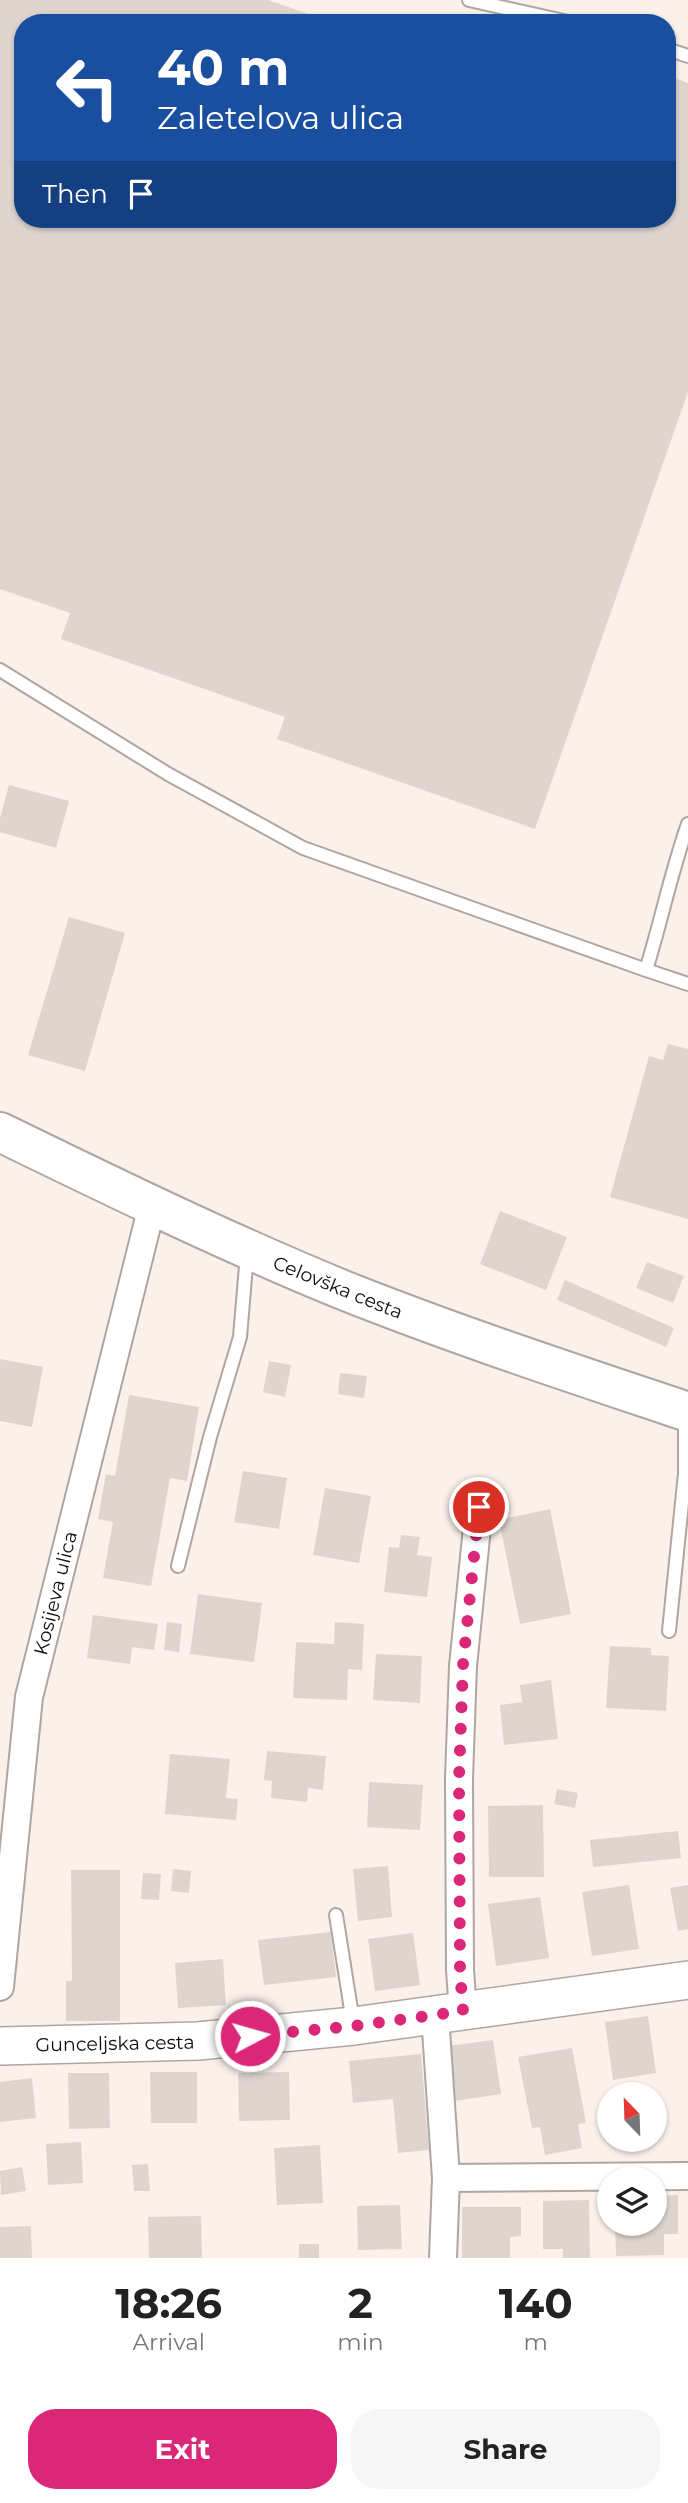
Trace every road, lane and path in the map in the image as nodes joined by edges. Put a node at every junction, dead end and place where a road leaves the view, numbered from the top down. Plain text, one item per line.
1 (469, 0) edge
2 (532, 14) edge
3 (0, 670) edge
4 (688, 824) edge
5 (646, 970) junction
6 (688, 984) edge
7 (0, 1132) edge
8 (152, 1206) junction
9 (248, 1250) junction
10 (687, 1406) edge
11 (479, 1507) dead end
12 (178, 1566) dead end
13 (669, 1631) dead end
14 (336, 1915) dead end
15 (688, 1980) edge
16 (0, 1987) edge
17 (449, 2013) junction
18 (354, 2026) junction
19 (0, 2046) edge
20 (688, 2176) edge
21 (446, 2178) junction
22 (443, 2258) edge

1 - 2 lane
3 - 5 lane
4 - 5 lane
5 - 6 lane
7 - 8 main road, Celovška cesta
8 - 9 main road, Celovška cesta
8 - 16 street, Kosijeva ulica
9 - 10 main road, Celovška cesta
9 - 12 lane
10 - 13 lane
11 - 17 street
14 - 18 lane
15 - 17 street, Gunceljska cesta
17 - 18 street, Gunceljska cesta
17 - 21 street
18 - 19 street, Gunceljska cesta
20 - 21 street
21 - 22 street

